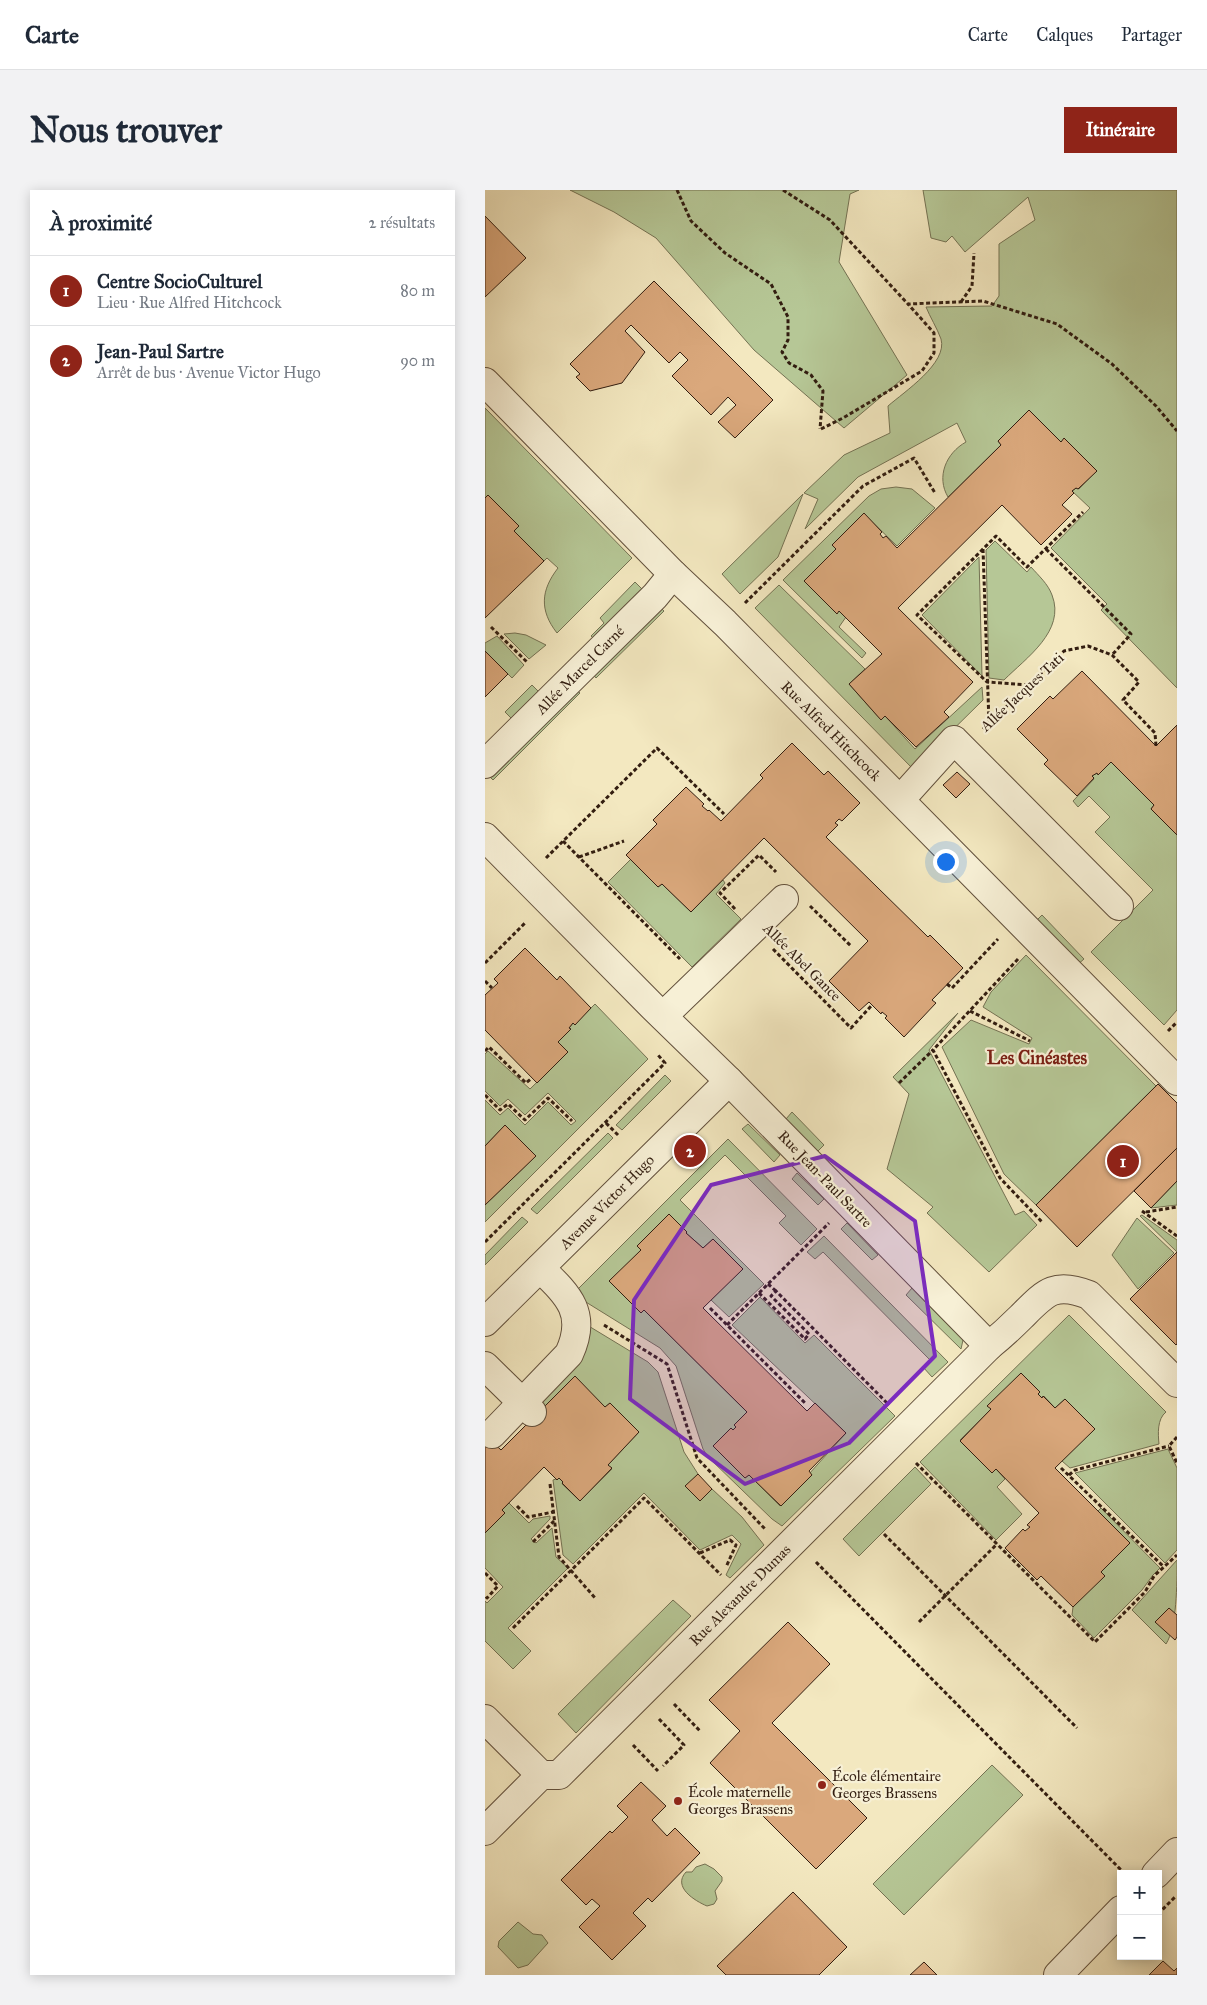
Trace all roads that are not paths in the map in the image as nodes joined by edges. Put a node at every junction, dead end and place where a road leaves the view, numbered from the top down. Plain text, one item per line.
1 (485, 382) edge
2 (673, 574) junction
3 (485, 764) edge
4 (900, 800) junction
5 (485, 837) edge
6 (784, 899) dead end
7 (1119, 906) dead end
8 (663, 1016) junction
9 (1177, 1080) edge
10 (729, 1081) junction
11 (540, 1268) junction
12 (485, 1322) edge
13 (989, 1346) junction
14 (485, 1366) edge
15 (1177, 1383) edge
16 (527, 1407) junction
17 (492, 1434) dead end
18 (485, 1719) edge
19 (541, 1775) junction
20 (485, 1831) edge
21 (1117, 1914) edge
22 (1058, 1975) edge

1 - 2 street, Rue Alfred Hitchcock
2 - 3 street, Allée Marcel Carné
2 - 4 street, Rue Alfred Hitchcock
4 - 7 street
4 - 9 street, Rue Alfred Hitchcock
5 - 8 street, Rue Jean-Paul Sartre
6 - 8 street
8 - 10 street, Rue Jean-Paul Sartre
10 - 11 street, Avenue Victor Hugo
10 - 13 street, Rue Jean-Paul Sartre
11 - 12 street, Avenue Victor Hugo
11 - 16 street
13 - 15 street
13 - 19 street, Rue Alexandre Dumas
14 - 16 street
16 - 17 street
18 - 19 street
19 - 20 street
21 - 22 street

